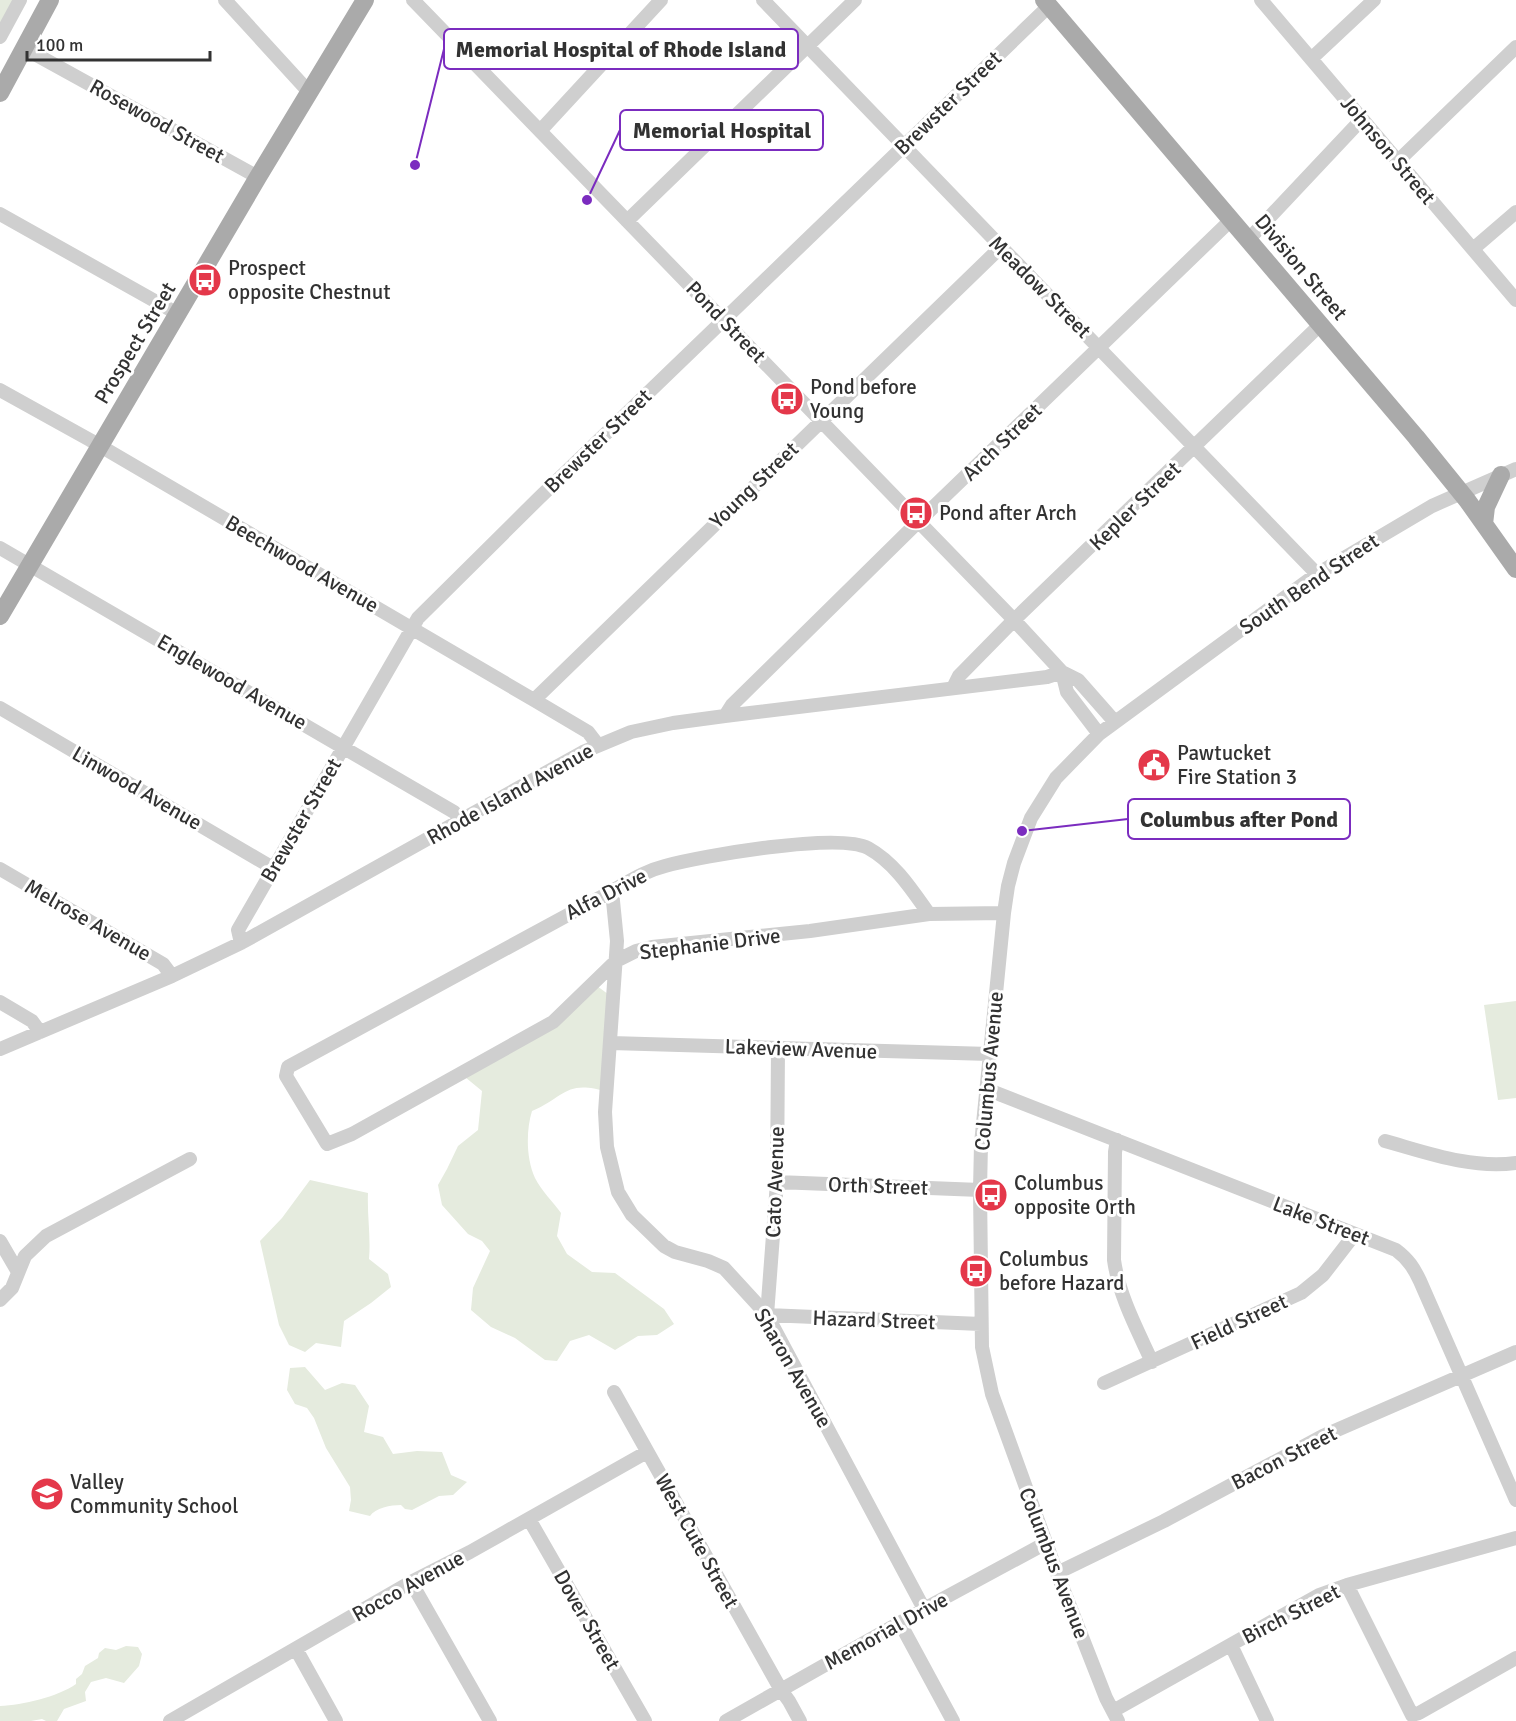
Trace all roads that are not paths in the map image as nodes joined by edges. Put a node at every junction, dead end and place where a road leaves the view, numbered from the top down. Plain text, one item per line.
1 (20, 0) edge
2 (50, 0) edge
3 (225, 0) edge
4 (365, 0) edge
5 (413, 0) edge
6 (661, 0) edge
7 (764, 0) edge
8 (855, 0) edge
9 (1261, 0) edge
10 (1374, 0) edge
11 (1047, 3) edge
12 (0, 37) edge
13 (810, 46) junction
14 (1516, 47) edge
15 (24, 48) junction
16 (1311, 59) junction
17 (309, 92) junction
18 (0, 93) edge
19 (1362, 119) junction
20 (540, 131) junction
21 (904, 146) junction
22 (1398, 161) junction
23 (258, 177) junction
24 (1516, 212) edge
25 (0, 214) edge
26 (1231, 220) junction
27 (627, 221) junction
28 (1249, 239) junction
29 (1001, 247) junction
30 (1473, 249) junction
31 (1516, 300) edge
32 (178, 314) junction
33 (724, 320) junction
34 (1320, 325) junction
35 (1100, 347) junction
36 (0, 390) edge
37 (821, 421) junction
38 (100, 445) junction
39 (1195, 447) junction
40 (1509, 472) edge
41 (1460, 492) junction
42 (919, 522) junction
43 (1484, 524) junction
44 (0, 548) edge
45 (31, 565) junction
46 (1516, 569) edge
47 (1317, 574) junction
48 (0, 616) edge
49 (1014, 620) junction
50 (413, 629) junction
51 (1062, 672) junction
52 (953, 688) junction
53 (534, 700) junction
54 (0, 708) edge
55 (725, 716) junction
56 (1115, 722) junction
57 (1099, 734) junction
58 (598, 745) junction
59 (344, 747) junction
60 (461, 821) junction
61 (273, 868) junction
62 (0, 869) edge
63 (612, 891) junction
64 (1004, 913) junction
65 (929, 914) junction
66 (241, 943) junction
67 (616, 961) junction
68 (172, 976) junction
69 (0, 1002) edge
70 (40, 1032) junction
71 (611, 1043) junction
72 (778, 1048) junction
73 (0, 1049) edge
74 (990, 1054) junction
75 (986, 1089) junction
76 (1117, 1140) junction
77 (1385, 1141) dead end
78 (327, 1144) joint
79 (190, 1159) dead end
80 (1516, 1164) edge
81 (777, 1182) junction
82 (980, 1190) junction
83 (1354, 1235) junction
84 (0, 1241) edge
85 (18, 1272) junction
86 (0, 1300) edge
87 (767, 1315) junction
88 (981, 1324) junction
89 (1516, 1352) edge
90 (1152, 1362) junction
91 (1461, 1376) junction
92 (1104, 1383) dead end
93 (614, 1392) dead end
94 (647, 1452) junction
95 (1516, 1500) edge
96 (529, 1519) junction
97 (1516, 1538) edge
98 (1047, 1543) junction
99 (1057, 1573) junction
100 (411, 1582) junction
101 (1347, 1585) junction
102 (924, 1609) junction
103 (900, 1623) junction
104 (1231, 1645) junction
105 (296, 1649) junction
106 (1516, 1658) edge
107 (781, 1690) junction
108 (1115, 1716) edge
109 (177, 1719) edge
110 (336, 1721) edge
111 (490, 1721) edge
112 (645, 1721) edge
113 (726, 1721) edge
114 (800, 1721) edge
115 (953, 1721) edge
116 (1267, 1721) edge

1 - 12 street
2 - 15 main road
3 - 17 street
4 - 17 main road, Prospect Street
5 - 20 street, Pond Street
6 - 20 street
7 - 13 street, Meadow Street
8 - 13 street
9 - 16 street, Johnson Street
10 - 16 street
11 - 21 street, Brewster Street
11 - 26 main road, Division Street
13 - 21 street, Meadow Street
13 - 27 street
14 - 22 street
15 - 18 main road
15 - 23 street, Rosewood Street
16 - 19 street, Johnson Street
17 - 23 main road, Prospect Street
19 - 22 street, Johnson Street
19 - 28 street
20 - 27 street, Pond Street
21 - 29 street, Meadow Street
21 - 33 street, Brewster Street
22 - 30 street, Johnson Street
23 - 32 main road, Prospect Street
24 - 30 street
25 - 32 street
26 - 28 main road, Division Street
26 - 35 street, Arch Street
27 - 33 street, Pond Street
28 - 34 main road, Division Street
29 - 35 street, Meadow Street
29 - 37 street, Young Street
30 - 31 street, Johnson Street
32 - 38 main road, Prospect Street
33 - 37 street, Pond Street
33 - 50 street, Brewster Street
34 - 39 street, Kepler Street
34 - 41 main road, Division Street
35 - 39 street, Meadow Street
35 - 42 street, Arch Street
36 - 38 street, Beechwood Avenue
37 - 42 street, Pond Street
37 - 53 street, Young Street
38 - 45 main road, Prospect Street
38 - 50 street, Beechwood Avenue
39 - 47 street, Meadow Street
39 - 49 street, Kepler Street
40 - 41 street, South Bend Street
40 - 43 main road
41 - 43 main road, Division Street
41 - 47 street, South Bend Street
42 - 49 street, Pond Street
42 - 55 street, Arch Street
43 - 46 main road, Division Street
44 - 45 street, Englewood Avenue
45 - 48 main road, Prospect Street
45 - 59 street, Englewood Avenue
47 - 56 street, South Bend Street
49 - 51 street, Pond Street
49 - 52 street, Kepler Street
50 - 53 street, Beechwood Avenue
50 - 59 street, Brewster Street
51 - 52 street, Rhode Island Avenue
51 - 56 street, Pond Street
51 - 57 street, Pond Street
52 - 55 street, Rhode Island Avenue
53 - 58 street, Beechwood Avenue
54 - 61 street, Linwood Avenue
55 - 58 street, Rhode Island Avenue
56 - 57 street, Columbus Avenue
57 - 64 street, Columbus Avenue
58 - 60 street, Rhode Island Avenue
59 - 60 street, Englewood Avenue
59 - 61 street, Brewster Street
60 - 66 street, Rhode Island Avenue
61 - 66 street, Brewster Street
62 - 68 street, Melrose Avenue
63 - 65 street, Alfa Drive
63 - 67 street, Sharon Avenue
63 - 78 street, Alfa Drive
64 - 65 street, Stephanie Drive
64 - 74 street, Columbus Avenue
65 - 67 street, Stephanie Drive
66 - 68 street, Rhode Island Avenue
67 - 71 street, Sharon Avenue
67 - 78 street, Stephanie Drive
68 - 70 street, Rhode Island Avenue
69 - 70 street
70 - 73 street, Rhode Island Avenue
71 - 72 street, Lakeview Avenue
71 - 87 street, Sharon Avenue
72 - 74 street, Lakeview Avenue
72 - 81 street, Cato Avenue
74 - 75 street, Columbus Avenue
75 - 76 street, Lake Street
75 - 82 street, Columbus Avenue
76 - 83 street, Lake Street
76 - 90 street
77 - 80 street
79 - 85 street
81 - 82 street, Orth Street
81 - 87 street, Cato Avenue
82 - 88 street, Columbus Avenue
83 - 90 street, Field Street
83 - 91 street, Lake Street
84 - 85 street
85 - 86 street
87 - 88 street, Hazard Street
87 - 102 street, Sharon Avenue
88 - 98 street, Columbus Avenue
89 - 91 street, Bacon Street
90 - 92 street, Field Street
91 - 95 street, Lake Street
91 - 99 street, Bacon Street
93 - 94 street, West Cute Street
94 - 96 street, Rocco Avenue
94 - 107 street, West Cute Street
96 - 100 street, Rocco Avenue
96 - 112 street, Dover Street
97 - 101 street, Birch Street
98 - 99 street, Columbus Avenue
98 - 102 street, Memorial Drive
99 - 108 street, Columbus Avenue
100 - 105 street, Rocco Avenue
100 - 111 street
101 - 104 street, Birch Street
101 - 106 street
102 - 103 street, Memorial Drive
103 - 107 street, Memorial Drive
103 - 115 street
104 - 108 street, Birch Street
104 - 116 street
105 - 109 street, Rocco Avenue
105 - 110 street
107 - 113 street, Memorial Drive
107 - 114 street, West Cute Street

